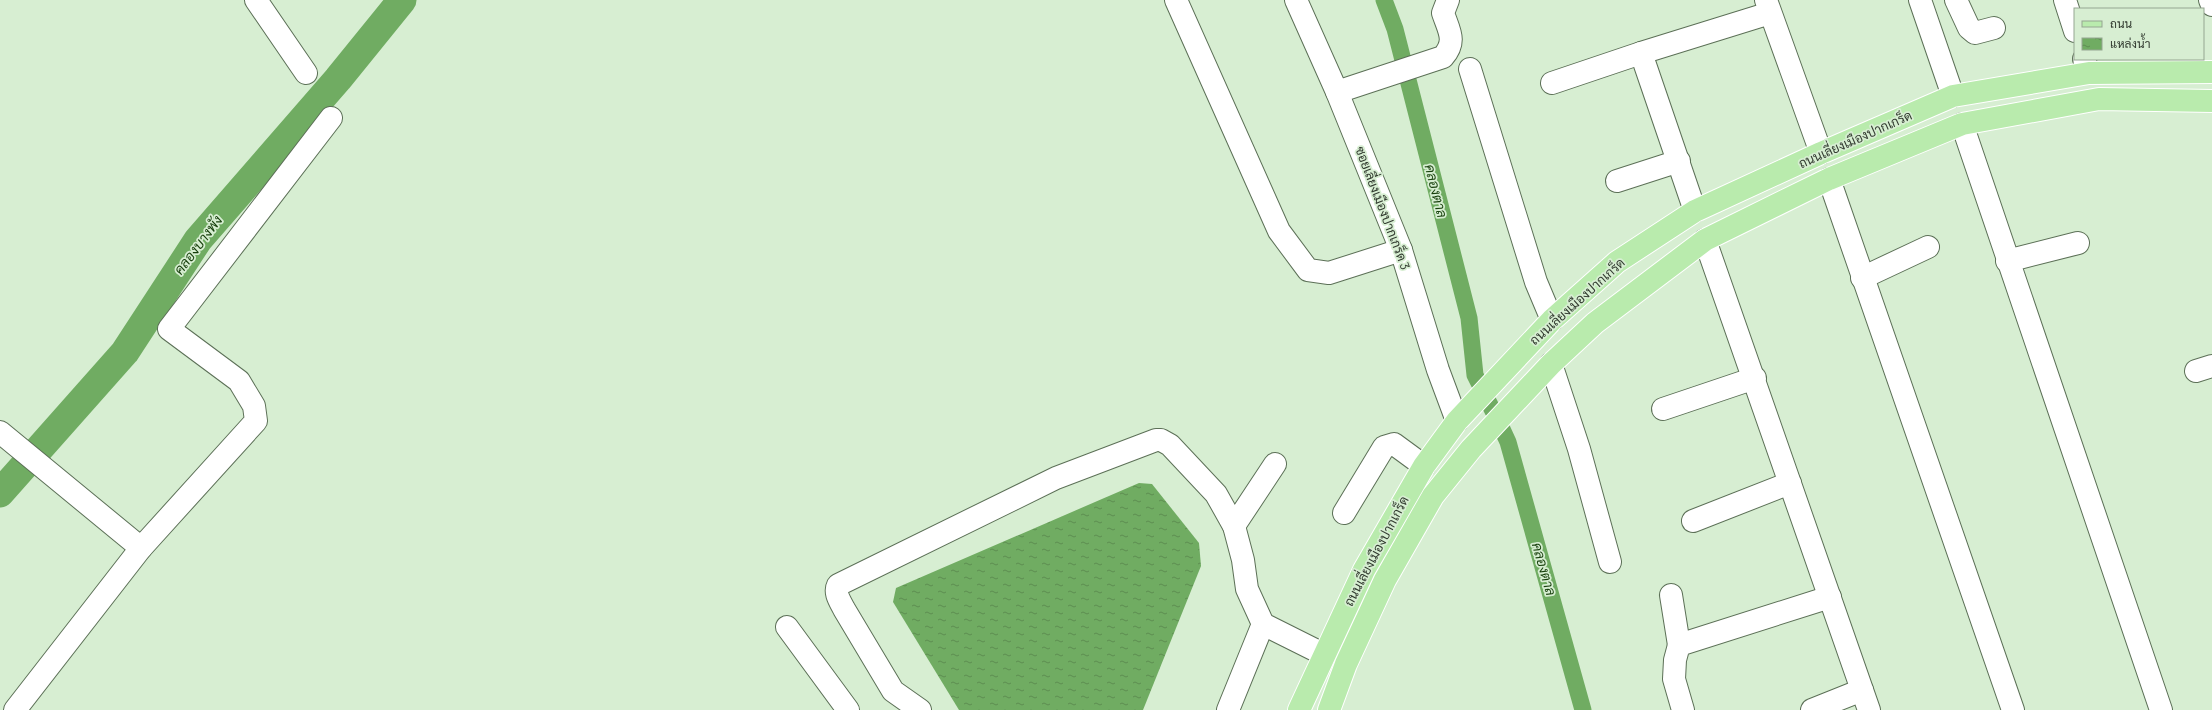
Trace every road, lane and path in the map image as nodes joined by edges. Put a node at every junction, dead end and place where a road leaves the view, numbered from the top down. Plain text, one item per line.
1 (256, 0) edge
2 (1176, 0) edge
3 (1296, 0) edge
4 (1448, 0) edge
5 (1920, 0) edge
6 (1956, 0) edge
7 (2065, 0) edge
8 (2210, 0) edge
9 (2212, 6) edge
10 (1768, 7) edge
11 (1994, 28) dead end
12 (2074, 28) edge
13 (1641, 53) junction
14 (2086, 66) edge
15 (1470, 69) dead end
16 (2212, 72) edge
17 (306, 73) dead end
18 (1552, 83) dead end
19 (1337, 92) junction
20 (1953, 96) junction
21 (2212, 101) edge
22 (331, 118) dead end
23 (1962, 124) junction
24 (1821, 153) junction
25 (1679, 161) junction
26 (1828, 179) junction
27 (1617, 181) dead end
28 (1695, 211) junction
29 (1705, 240) junction
30 (2078, 243) dead end
31 (1928, 247) dead end
32 (1401, 250) junction
33 (2007, 261) junction
34 (1862, 278) junction
35 (1552, 320) junction
36 (1551, 364) junction
37 (1755, 378) junction
38 (1663, 409) dead end
39 (1457, 421) junction
40 (4, 435) edge
41 (1275, 464) dead end
42 (1424, 466) junction
43 (1790, 483) junction
44 (1344, 513) dead end
45 (1693, 521) dead end
46 (1234, 526) junction
47 (141, 548) junction
48 (1610, 562) dead end
49 (1671, 594) dead end
50 (1830, 596) junction
51 (1263, 624) junction
52 (787, 627) dead end
53 (1679, 645) junction
54 (1324, 654) junction
55 (1866, 700) edge
56 (16, 710) edge
57 (848, 710) edge
58 (920, 710) edge
59 (1228, 710) edge
60 (1299, 710) edge
61 (1329, 710) edge
62 (1683, 710) edge
63 (1812, 710) edge
64 (2013, 710) edge
65 (2161, 710) edge

1 - 17 street
2 - 32 street
3 - 19 street, ซอยเลี่ยงเมืองปากเกร็ด 3
4 - 19 street
5 - 20 street
6 - 11 street
7 - 12 street
8 - 9 street
10 - 13 street
10 - 24 street
13 - 18 street
13 - 25 street
14 - 16 main road, ถนนเลี่ยงเมืองปากเกร็ด
14 - 20 main road, ถนนเลี่ยงเมืองปากเกร็ด
15 - 35 street
19 - 32 street, ซอยเลี่ยงเมืองปากเกร็ด 3
20 - 24 main road, ถนนเลี่ยงเมืองปากเกร็ด
21 - 23 main road, ถนนเลี่ยงเมืองปากเกร็ด
22 - 47 street
23 - 26 main road, ถนนเลี่ยงเมืองปากเกร็ด
23 - 33 street
24 - 28 main road, ถนนเลี่ยงเมืองปากเกร็ด
25 - 27 street
25 - 28 street
26 - 29 main road, ถนนเลี่ยงเมืองปากเกร็ด
26 - 34 street
28 - 35 main road, ถนนเลี่ยงเมืองปากเกร็ด
29 - 36 main road, ถนนเลี่ยงเมืองปากเกร็ด
29 - 37 street
30 - 33 street
31 - 34 street
32 - 39 street, ซอยเลี่ยงเมืองปากเกร็ด 3
33 - 65 street
34 - 64 street
35 - 39 main road, ถนนเลี่ยงเมืองปากเกร็ด
36 - 48 street
36 - 61 main road, ถนนเลี่ยงเมืองปากเกร็ด
37 - 38 street
37 - 43 street
39 - 42 main road, ถนนเลี่ยงเมืองปากเกร็ด
40 - 47 street
41 - 46 street
42 - 44 street
42 - 54 main road, ถนนเลี่ยงเมืองปากเกร็ด
43 - 45 street
43 - 50 street
46 - 51 street
46 - 58 street
47 - 56 street
49 - 53 street
50 - 53 street
50 - 55 street
51 - 54 street
51 - 59 street
52 - 57 street
53 - 62 street
54 - 60 main road, ถนนเลี่ยงเมืองปากเกร็ด
55 - 63 street

